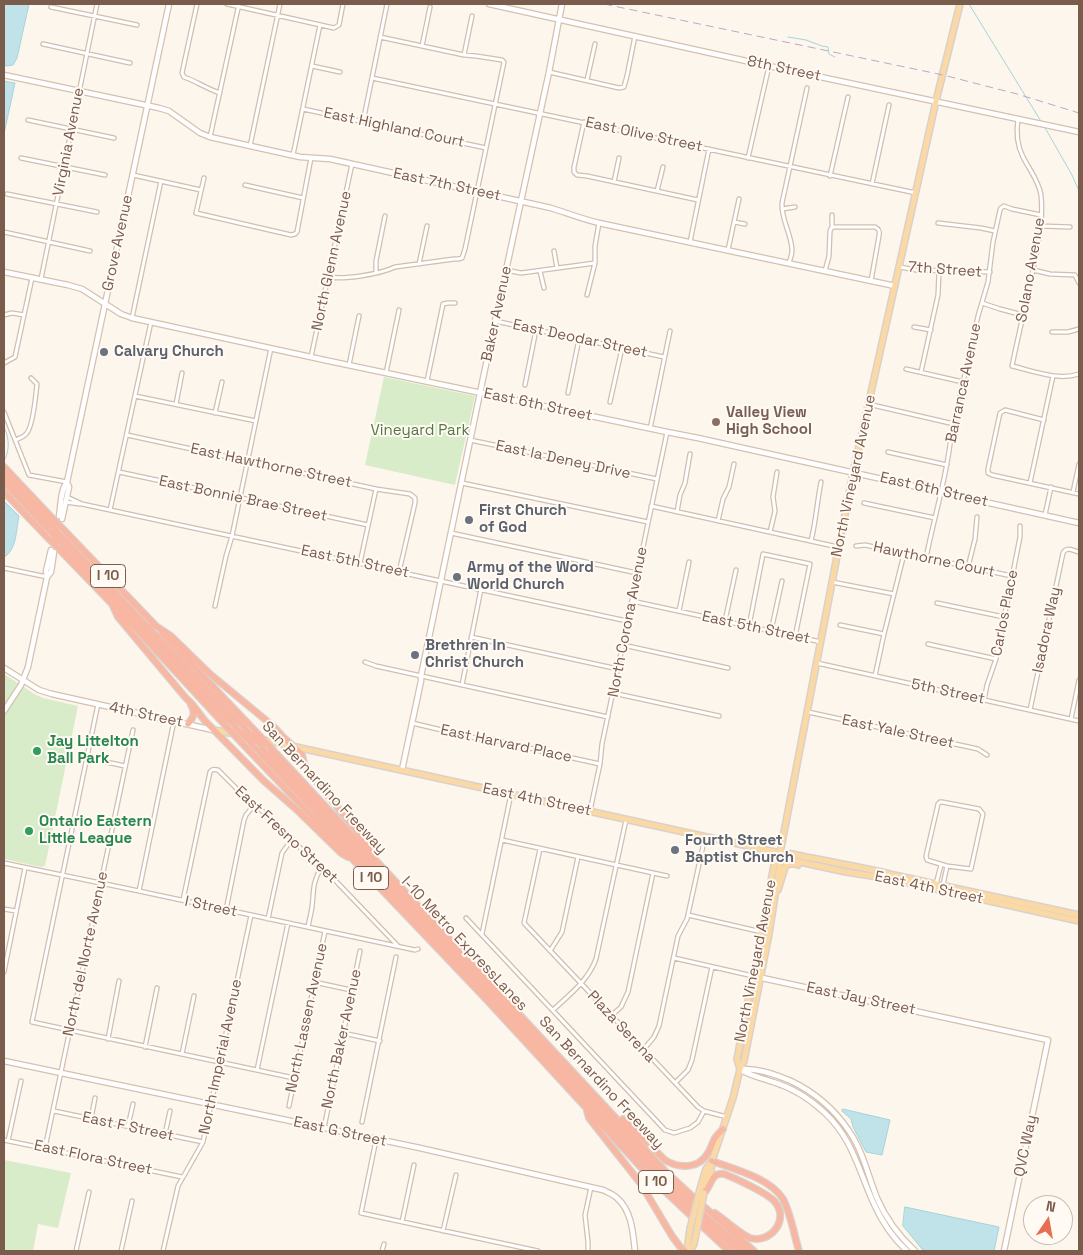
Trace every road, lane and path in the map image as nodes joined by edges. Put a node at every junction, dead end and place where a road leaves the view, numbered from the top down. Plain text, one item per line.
1 (97, 4) edge
2 (169, 4) edge
3 (197, 4) edge
4 (227, 4) edge
5 (280, 4) edge
6 (343, 4) edge
7 (387, 4) edge
8 (489, 4) edge
9 (562, 4) edge
10 (960, 4) edge
11 (239, 5) edge
12 (51, 7) dead end
13 (430, 7) dead end
14 (94, 16) junction
15 (278, 16) junction
16 (472, 16) dead end
17 (558, 19) junction
18 (137, 25) dead end
19 (320, 25) junction
20 (635, 36) junction
21 (380, 37) junction
22 (44, 44) dead end
23 (595, 44) dead end
24 (422, 46) junction
25 (87, 53) junction
26 (464, 56) junction
27 (130, 63) dead end
28 (312, 66) junction
29 (769, 66) junction
30 (340, 72) dead end
31 (549, 72) junction
32 (4, 75) edge
33 (372, 78) junction
34 (587, 80) junction
35 (807, 88) dead end
36 (79, 91) junction
37 (220, 93) junction
38 (848, 97) dead end
39 (936, 101) junction
40 (148, 105) junction
41 (495, 105) junction
42 (889, 105) dead end
43 (303, 109) junction
44 (540, 113) junction
45 (1018, 119) junction
46 (28, 120) dead end
47 (363, 122) junction
48 (584, 122) junction
49 (71, 128) junction
50 (1079, 132) edge
51 (210, 137) junction
52 (114, 138) dead end
53 (250, 146) junction
54 (486, 148) junction
55 (709, 149) junction
56 (292, 156) junction
57 (21, 158) dead end
58 (311, 158) junction
59 (619, 158) dead end
60 (748, 158) junction
61 (352, 164) junction
62 (63, 166) junction
63 (663, 167) dead end
64 (790, 167) junction
65 (106, 175) dead end
66 (133, 175) junction
67 (830, 176) junction
68 (204, 178) dead end
69 (161, 181) junction
70 (614, 182) junction
71 (872, 184) junction
72 (245, 185) dead end
73 (201, 190) junction
74 (657, 191) junction
75 (476, 192) junction
76 (916, 193) junction
77 (7, 194) dead end
78 (303, 198) junction
79 (739, 199) dead end
80 (698, 200) junction
81 (521, 201) junction
82 (56, 204) junction
83 (795, 207) dead end
84 (782, 209) junction
85 (97, 212) dead end
86 (832, 215) dead end
87 (1041, 215) junction
88 (385, 216) dead end
89 (734, 222) junction
90 (599, 223) junction
91 (938, 223) dead end
92 (745, 224) dead end
93 (427, 226) dead end
94 (1041, 226) junction
95 (832, 227) junction
96 (1070, 227) dead end
97 (995, 231) junction
98 (4, 232) edge
99 (48, 242) junction
100 (690, 242) junction
101 (728, 250) junction
102 (90, 251) dead end
103 (554, 251) dead end
104 (594, 263) junction
105 (789, 263) junction
106 (419, 264) junction
107 (900, 267) junction
108 (557, 268) junction
109 (506, 270) junction
110 (1033, 270) junction
111 (540, 271) junction
112 (825, 271) junction
113 (939, 271) junction
114 (4, 272) edge
115 (990, 272) junction
116 (376, 273) junction
117 (329, 277) junction
118 (32, 278) junction
119 (40, 280) junction
120 (870, 281) junction
121 (1079, 283) edge
122 (895, 286) junction
123 (544, 288) dead end
124 (587, 295) dead end
125 (456, 303) dead end
126 (982, 303) junction
127 (105, 304) junction
128 (399, 310) dead end
129 (4, 315) edge
130 (24, 315) junction
131 (1023, 315) junction
132 (359, 316) dead end
133 (132, 318) junction
134 (495, 321) junction
135 (151, 322) junction
136 (914, 327) dead end
137 (1079, 328) edge
138 (536, 330) junction
139 (931, 330) junction
140 (670, 331) dead end
141 (1052, 332) dead end
142 (579, 339) junction
143 (271, 348) junction
144 (622, 348) junction
145 (311, 357) junction
146 (664, 357) junction
147 (4, 363) edge
148 (349, 365) junction
149 (906, 370) dead end
150 (921, 372) junction
151 (182, 373) dead end
152 (386, 373) junction
153 (1079, 374) edge
154 (1053, 376) junction
155 (31, 378) dead end
156 (222, 382) dead end
157 (427, 382) junction
158 (963, 382) junction
159 (525, 385) dead end
160 (481, 392) junction
161 (568, 393) dead end
162 (135, 396) junction
163 (610, 402) dead end
164 (176, 404) junction
165 (868, 404) junction
166 (4, 412) edge
167 (215, 413) junction
168 (1044, 420) junction
169 (256, 421) junction
170 (954, 424) junction
171 (650, 428) junction
172 (667, 432) junction
173 (126, 435) junction
174 (16, 440) junction
175 (470, 440) junction
176 (888, 452) dead end
177 (690, 454) dead end
178 (247, 461) junction
179 (734, 464) dead end
180 (1079, 464) edge
181 (947, 465) junction
182 (4, 467) edge
183 (119, 472) junction
184 (777, 472) dead end
185 (853, 473) junction
186 (4, 475) edge
187 (656, 479) junction
188 (4, 482) edge
189 (67, 482) junction
190 (821, 482) dead end
191 (462, 483) junction
192 (1030, 483) junction
193 (1050, 487) junction
194 (376, 488) junction
195 (4, 492) edge
196 (941, 492) junction
197 (1073, 492) junction
198 (1079, 494) edge
199 (240, 498) junction
200 (66, 500) junction
201 (864, 503) dead end
202 (651, 506) junction
203 (110, 510) junction
204 (676, 512) junction
205 (1045, 515) junction
206 (977, 516) dead end
207 (934, 518) junction
208 (718, 521) junction
209 (648, 522) junction
210 (56, 523) junction
211 (1079, 523) edge
212 (368, 526) junction
213 (1020, 526) dead end
214 (770, 532) junction
215 (451, 533) junction
216 (61, 535) junction
217 (232, 536) junction
218 (812, 541) junction
219 (856, 546) dead end
220 (839, 547) junction
221 (54, 550) junction
222 (1079, 552) edge
223 (904, 554) junction
224 (926, 558) junction
225 (689, 562) dead end
226 (360, 564) junction
227 (968, 567) junction
228 (4, 568) edge
229 (736, 570) dead end
230 (399, 572) junction
231 (637, 573) junction
232 (1012, 576) junction
233 (48, 577) junction
234 (440, 581) junction
235 (782, 581) dead end
236 (832, 582) junction
237 (481, 589) junction
238 (894, 594) junction
239 (632, 601) junction
240 (937, 603) dead end
241 (114, 606) junction
242 (215, 606) dead end
243 (679, 611) junction
244 (1004, 617) junction
245 (627, 621) junction
246 (725, 621) junction
247 (154, 624) junction
248 (840, 625) dead end
249 (748, 626) junction
250 (771, 632) junction
251 (884, 634) junction
252 (471, 637) junction
253 (795, 637) junction
254 (821, 642) junction
255 (928, 644) dead end
256 (623, 645) junction
257 (996, 659) junction
258 (365, 662) dead end
259 (817, 663) junction
260 (4, 668) edge
261 (728, 668) dead end
262 (618, 669) junction
263 (421, 676) junction
264 (875, 676) junction
265 (23, 680) junction
266 (1079, 680) edge
267 (462, 685) junction
268 (613, 693) junction
269 (186, 697) junction
270 (984, 700) junction
271 (98, 704) junction
272 (1030, 710) junction
273 (4, 711) edge
274 (808, 712) junction
275 (719, 716) dead end
276 (608, 717) junction
277 (1071, 719) junction
278 (174, 721) junction
279 (1079, 721) edge
280 (412, 723) junction
281 (188, 724) junction
282 (133, 730) dead end
283 (214, 730) junction
284 (294, 747) junction
285 (987, 755) dead end
286 (88, 758) junction
287 (600, 764) junction
288 (125, 766) junction
289 (402, 770) junction
290 (511, 794) junction
291 (254, 805) junction
292 (590, 812) junction
293 (626, 820) junction
294 (704, 837) junction
295 (292, 839) junction
296 (502, 840) junction
297 (540, 849) junction
298 (780, 853) junction
299 (578, 857) junction
300 (353, 860) junction
301 (376, 861) junction
302 (4, 863) edge
303 (941, 864) junction
304 (616, 865) junction
305 (947, 866) junction
306 (25, 868) junction
307 (322, 868) junction
308 (841, 871) junction
309 (653, 873) junction
310 (63, 875) junction
311 (667, 876) dead end
312 (100, 883) junction
313 (936, 884) junction
314 (943, 886) junction
315 (139, 890) junction
316 (775, 894) junction
317 (183, 900) junction
318 (767, 902) junction
319 (4, 908) edge
320 (226, 910) junction
321 (16, 911) junction
322 (251, 915) junction
323 (688, 915) junction
324 (1079, 915) edge
325 (466, 918) dead end
326 (268, 919) junction
327 (1079, 921) edge
328 (288, 923) junction
329 (308, 927) junction
330 (325, 931) junction
331 (762, 932) junction
332 (769, 934) junction
333 (482, 935) junction
334 (398, 947) junction
335 (418, 949) dead end
336 (360, 951) dead end
337 (550, 951) junction
338 (396, 957) dead end
339 (674, 958) junction
340 (712, 967) junction
341 (4, 972) edge
342 (753, 976) junction
343 (760, 978) junction
344 (120, 981) dead end
345 (314, 982) junction
346 (581, 984) junction
347 (157, 988) dead end
348 (351, 990) junction
349 (194, 996) dead end
350 (552, 1010) junction
351 (612, 1016) junction
352 (70, 1030) junction
353 (343, 1033) junction
354 (108, 1039) junction
355 (1048, 1040) joint
356 (380, 1041) junction
357 (145, 1047) junction
358 (643, 1050) junction
359 (182, 1054) junction
360 (4, 1061) edge
361 (220, 1062) junction
362 (740, 1069) junction
363 (258, 1070) junction
364 (62, 1073) junction
365 (294, 1078) junction
366 (21, 1081) dead end
367 (675, 1083) junction
368 (95, 1098) dead end
369 (602, 1102) junction
370 (132, 1104) dead end
371 (211, 1104) junction
372 (288, 1106) dead end
373 (586, 1109) junction
374 (54, 1111) junction
375 (704, 1111) junction
376 (170, 1112) dead end
377 (727, 1117) junction
378 (91, 1119) junction
379 (362, 1122) dead end
380 (128, 1126) junction
381 (324, 1128) junction
382 (723, 1129) junction
383 (165, 1134) junction
384 (4, 1140) edge
385 (376, 1140) junction
386 (8, 1141) junction
387 (203, 1142) junction
388 (45, 1148) junction
389 (712, 1161) junction
390 (414, 1165) dead end
391 (456, 1175) dead end
392 (182, 1177) junction
393 (591, 1187) junction
394 (702, 1191) junction
395 (89, 1192) dead end
396 (693, 1198) junction
397 (132, 1201) dead end
398 (402, 1222) junction
399 (443, 1232) junction
400 (384, 1244) dead end
401 (76, 1251) edge
402 (121, 1251) edge
403 (163, 1251) edge
404 (382, 1251) edge
405 (538, 1251) edge
406 (588, 1251) edge
407 (636, 1251) edge
408 (688, 1251) edge
409 (729, 1251) edge
410 (738, 1251) edge
411 (746, 1251) edge
412 (754, 1251) edge
413 (799, 1251) edge
414 (907, 1251) edge
415 (915, 1251) edge
416 (1004, 1251) edge

1 - 14 street, Virginia Avenue
2 - 40 street, Grove Avenue
3 - 37 street
4 - 11 street
5 - 15 street
6 - 19 street
7 - 21 street
8 - 17 street, 8th Street
9 - 17 street, Baker Avenue
10 - 39 main road, North Vineyard Avenue
11 - 15 street
11 - 37 street
12 - 14 street
13 - 24 street
14 - 18 street
14 - 25 street, Virginia Avenue
15 - 19 street
15 - 53 street
16 - 26 street
17 - 20 street, 8th Street
17 - 31 street, Baker Avenue
19 - 28 street
20 - 29 street, 8th Street
20 - 34 street
21 - 24 street
21 - 33 street
22 - 25 street
23 - 34 street
24 - 26 street
25 - 27 street
25 - 36 street, Virginia Avenue
26 - 41 street
28 - 30 street
28 - 43 street
29 - 39 street, 8th Street
29 - 60 street
31 - 34 street
31 - 44 street, Baker Avenue
32 - 36 street, East 7th Street
33 - 41 street, East Olive Street
33 - 47 street
35 - 64 street
36 - 40 street, East 7th Street
36 - 49 street, Virginia Avenue
37 - 51 street
38 - 67 street
39 - 45 street, 8th Street
39 - 76 main road, North Vineyard Avenue
40 - 51 street, East 7th Street
40 - 66 street, Grove Avenue
41 - 44 street, East Olive Street
41 - 54 street
42 - 71 street
43 - 47 street, East Highland Court
43 - 56 street
44 - 48 street, East Olive Street
44 - 81 street, Baker Avenue
45 - 50 street, 8th Street
45 - 87 street, Solano Avenue
46 - 49 street
47 - 54 street, East Highland Court
48 - 55 street, East Olive Street
48 - 70 street
49 - 52 street
49 - 62 street, Virginia Avenue
51 - 53 street, East 7th Street
53 - 56 street, East 7th Street
54 - 75 street
55 - 60 street, East Olive Street
55 - 80 street
56 - 58 street, East 7th Street
57 - 62 street
58 - 61 street, East 7th Street
58 - 78 street
59 - 70 street
60 - 64 street, East Olive Street
61 - 75 street, East 7th Street
61 - 117 street, North Glenn Avenue
62 - 65 street
62 - 82 street, Virginia Avenue
63 - 74 street
64 - 67 street, East Olive Street
64 - 84 street
66 - 69 street
66 - 127 street, Grove Avenue
67 - 71 street, East Olive Street
68 - 73 street
69 - 73 street
69 - 133 street
70 - 74 street
71 - 76 street, East Olive Street
72 - 78 street
73 - 78 street
74 - 80 street
75 - 81 street, East 7th Street
75 - 106 street
76 - 107 main road, North Vineyard Avenue
77 - 82 street
79 - 89 street
80 - 100 street
81 - 90 street, East 7th Street
81 - 109 street, Baker Avenue
82 - 85 street
82 - 99 street, Virginia Avenue
83 - 84 street
84 - 105 street
86 - 95 street
87 - 94 street, Solano Avenue
87 - 97 street, Barranca Avenue
88 - 116 street
89 - 92 street
89 - 101 street
90 - 100 street, East 7th Street
90 - 104 street
91 - 97 street
93 - 106 street
94 - 96 street
94 - 110 street, Solano Avenue
95 - 112 street
95 - 120 street
97 - 115 street, Barranca Avenue
98 - 99 street
99 - 102 street
99 - 119 street, Virginia Avenue
100 - 101 street, East 7th Street
101 - 105 street, East 7th Street
103 - 108 street
104 - 108 street
104 - 124 street
105 - 112 street, East 7th Street
106 - 116 street
107 - 113 street, 7th Street
107 - 122 main road, North Vineyard Avenue
108 - 111 street
109 - 111 street
109 - 134 street, Baker Avenue
110 - 121 street
110 - 131 street, Solano Avenue
111 - 123 street
112 - 120 street, East 7th Street
113 - 115 street, 7th Street
113 - 139 street
114 - 118 street, East 6th Street
115 - 126 street, Barranca Avenue
116 - 117 street
117 - 145 street, North Glenn Avenue
118 - 119 street, East 6th Street
118 - 130 street
119 - 127 street, East 6th Street
120 - 122 street, East 7th Street
122 - 165 main road, North Vineyard Avenue
125 - 157 street
126 - 131 street
126 - 158 street, Barranca Avenue
127 - 133 street, East 6th Street
127 - 189 street, Grove Avenue
128 - 152 street
129 - 130 street
130 - 147 street
131 - 154 street, Solano Avenue
132 - 148 street
133 - 135 street, East 6th Street
134 - 138 street, East Deodar Street
134 - 160 street, Baker Avenue
135 - 143 street, East 6th Street
135 - 162 street
136 - 139 street
137 - 141 street
138 - 142 street, East Deodar Street
138 - 159 street
139 - 150 street
140 - 146 street
142 - 144 street, East Deodar Street
142 - 161 street
143 - 145 street, East 6th Street
143 - 169 street
144 - 146 street, East Deodar Street
144 - 163 street
145 - 148 street, East 6th Street
146 - 171 street
148 - 152 street, East 6th Street
149 - 150 street
150 - 158 street
151 - 164 street
152 - 157 street, East 6th Street
153 - 154 street
154 - 168 street
155 - 174 street
156 - 167 street
157 - 160 street, East 6th Street
158 - 170 street, Barranca Avenue
160 - 171 street, East 6th Street
160 - 175 street, Baker Avenue
162 - 164 street
162 - 173 street
164 - 167 street
165 - 170 street
165 - 185 main road, North Vineyard Avenue
166 - 174 street
167 - 169 street
168 - 192 street
168 - 192 street
169 - 178 street
170 - 181 street, Barranca Avenue
171 - 172 street, East 6th Street
172 - 185 street, East 6th Street
172 - 187 street, North Corona Avenue
173 - 178 street, East Hawthorne Street
173 - 183 street
174 - 189 street
175 - 187 street, East la Deney Drive
175 - 191 street, Baker Avenue
176 - 181 street
177 - 204 street
178 - 194 street, East Hawthorne Street
178 - 199 street
179 - 208 street
180 - 197 street
181 - 196 street, Barranca Avenue
182 - 210 highway, San Bernardino Freeway / I 10
183 - 199 street, East Bonnie Brae Street
183 - 203 street
184 - 214 street
185 - 196 street, East 6th Street
185 - 220 main road, North Vineyard Avenue
186 - 210 highway, I-10 Metro ExpressLanes
187 - 202 street, North Corona Avenue
188 - 210 highway, I-10 Metro ExpressLanes
189 - 200 street, Grove Avenue
189 - 210 street, Grove Avenue
190 - 218 street
191 - 209 street
191 - 215 street, Baker Avenue
192 - 193 street
193 - 197 street
193 - 205 street
194 - 212 street
194 - 230 street, East Hawthorne Street
195 - 221 highway, San Bernardino Freeway / I 10, bridge
196 - 205 street, East 6th Street
196 - 207 street, Barranca Avenue
197 - 198 street
199 - 212 street, East Bonnie Brae Street
199 - 217 street
200 - 203 street, East 5th Street
200 - 210 street, Grove Avenue
201 - 207 street
202 - 204 street
202 - 209 street, North Corona Avenue
203 - 217 street, East 5th Street
204 - 208 street
205 - 211 street, East 6th Street
206 - 227 street
207 - 224 street, Barranca Avenue
208 - 214 street
209 - 231 street, North Corona Avenue
210 - 216 highway, San Bernardino Freeway / I 10, bridge
210 - 216 highway, I-10 Metro ExpressLanes, bridge
212 - 226 street
213 - 232 street, Carlos Place
214 - 218 street
215 - 231 street
215 - 234 street, Baker Avenue
216 - 247 highway, San Bernardino Freeway / I 10
216 - 410 highway, I-10 Metro ExpressLanes, bridge
216 - 411 highway, I-10 Metro ExpressLanes, bridge
217 - 226 street, East 5th Street
217 - 242 street
218 - 220 street
219 - 223 street, Hawthorne Court
220 - 236 main road, North Vineyard Avenue
221 - 233 street
221 - 241 highway, San Bernardino Freeway / I 10
222 - 272 street, Isadora Way
223 - 224 street, Hawthorne Court
223 - 238 street
224 - 227 street, Hawthorne Court
225 - 243 street
226 - 230 street, East 5th Street
227 - 232 street, Hawthorne Court
228 - 233 street
229 - 246 street
230 - 234 street, East 5th Street
231 - 239 street, North Corona Avenue
232 - 244 street, Carlos Place
233 - 265 street
234 - 237 street, East 5th Street
234 - 263 street, Baker Avenue
235 - 250 street
236 - 238 street
236 - 254 main road, North Vineyard Avenue
237 - 245 street, East 5th Street
237 - 252 street
238 - 251 street
239 - 243 street, East 5th Street
239 - 245 street, North Corona Avenue
240 - 244 street
241 - 269 highway
241 - 300 highway, San Bernardino Freeway / I 10, bridge
243 - 246 street, East 5th Street
244 - 257 street, Carlos Place
245 - 256 street, North Corona Avenue
246 - 249 street, East 5th Street
247 - 284 highway
247 - 301 highway, San Bernardino Freeway / I 10, bridge
248 - 251 street
249 - 250 street, East 5th Street
249 - 253 street
250 - 253 street, East 5th Street
251 - 264 street
252 - 262 street
252 - 267 street
253 - 254 street, East 5th Street
254 - 259 main road, North Vineyard Avenue
255 - 257 street
256 - 261 street
256 - 262 street, North Corona Avenue
257 - 270 street, Carlos Place
258 - 263 street
259 - 264 street, 5th Street
259 - 274 main road, North Vineyard Avenue
260 - 265 street, 4th Street
262 - 268 street, North Corona Avenue
263 - 267 street
263 - 280 street, Baker Avenue
264 - 270 street, 5th Street
265 - 271 street, 4th Street
265 - 273 street
266 - 277 street
267 - 276 street
268 - 275 street
268 - 276 street, North Corona Avenue
269 - 281 highway
269 - 283 highway
270 - 272 street, 5th Street
271 - 278 street, 4th Street
271 - 286 street
272 - 277 street, 5th Street
274 - 285 street, East Yale Street
274 - 298 main road, North Vineyard Avenue
276 - 287 street, North Corona Avenue
277 - 279 street, 5th Street
278 - 281 street, 4th Street
278 - 315 street
280 - 287 street, East Harvard Place
280 - 289 street, Baker Avenue
281 - 283 street, 4th Street
282 - 288 street, North del Norte Avenue
283 - 284 main road, 4th Street
283 - 300 highway
284 - 289 main road, East 4th Street
284 - 301 highway
286 - 288 street
286 - 310 street
287 - 292 street, North Corona Avenue
288 - 312 street, North del Norte Avenue
289 - 290 main road, East 4th Street
290 - 292 main road, East 4th Street
290 - 296 street
291 - 295 street, East Fresno Street
291 - 317 street, East Fresno Street
291 - 320 street
292 - 293 main road, East 4th Street
293 - 294 main road, East 4th Street
293 - 304 street
294 - 298 main road, East 4th Street
294 - 323 street
295 - 307 street, East Fresno Street
295 - 326 street
296 - 297 street
296 - 333 street
297 - 299 street
297 - 337 street, Plaza Serena
298 - 308 main road, East 4th Street
298 - 313 main road, East 4th Street
298 - 316 main road, North Vineyard Avenue
298 - 318 main road, North Vineyard Avenue
299 - 304 street
299 - 337 street
300 - 373 highway, San Bernardino Freeway / I 10
301 - 369 highway, San Bernardino Freeway / I 10
302 - 306 street, I Street
303 - 305 street
303 - 305 street
303 - 313 street
304 - 309 street
304 - 346 street
305 - 314 street
306 - 310 street, I Street
306 - 321 street
307 - 329 street
307 - 334 street, East Fresno Street
308 - 316 main road
308 - 327 main road, East 4th Street
309 - 311 street
309 - 351 street
310 - 312 street, I Street
310 - 352 street
312 - 315 street, I Street
312 - 352 street, North del Norte Avenue
313 - 314 main road, East 4th Street
314 - 324 main road, East 4th Street
315 - 317 street, I Street
316 - 332 main road, North Vineyard Avenue
317 - 320 street, I Street
318 - 331 main road, North Vineyard Avenue
318 - 332 main road
319 - 321 street
320 - 322 street, I Street
321 - 341 street
322 - 326 street, I Street
322 - 361 street, North Imperial Avenue
323 - 331 street
323 - 339 street
325 - 333 street
326 - 328 street, I Street
328 - 329 street, I Street
328 - 363 street
329 - 330 street, I Street
330 - 334 street, I Street
330 - 345 street, North Lassen Avenue
331 - 342 main road, North Vineyard Avenue
332 - 343 main road, North Vineyard Avenue
333 - 350 street
334 - 335 street, I Street
336 - 348 street, North Baker Avenue
337 - 346 street, Plaza Serena
338 - 356 street
339 - 340 street, East Jay Street
339 - 358 street
340 - 342 street, East Jay Street
340 - 367 street
342 - 343 street, East Jay Street
342 - 362 main road, North Vineyard Avenue
343 - 355 street, East Jay Street
343 - 362 main road, North Vineyard Avenue
344 - 354 street
345 - 348 street
345 - 365 street, North Lassen Avenue
346 - 350 street
346 - 351 street, Plaza Serena
347 - 357 street
348 - 353 street, North Baker Avenue
349 - 359 street
350 - 375 street
351 - 358 street, Plaza Serena
352 - 354 street
352 - 364 street, North del Norte Avenue
353 - 356 street
353 - 381 street, North Baker Avenue
354 - 357 street
355 - 416 street, QVC Way
356 - 379 street
357 - 359 street
358 - 367 street, Plaza Serena
359 - 361 street
360 - 364 street, East G Street
361 - 363 street
361 - 371 street, North Imperial Avenue
362 - 377 main road, North Vineyard Avenue
362 - 414 street
362 - 415 street
363 - 365 street
364 - 371 street, East G Street
364 - 374 street, North del Norte Avenue
365 - 372 street, North Lassen Avenue
366 - 386 street
367 - 375 street, Plaza Serena
368 - 378 street
369 - 382 highway
369 - 396 highway, San Bernardino Freeway / I 10
370 - 380 street
371 - 381 street, East G Street
371 - 387 street, North Imperial Avenue
373 - 408 highway
373 - 409 highway, San Bernardino Freeway / I 10
374 - 378 street, East F Street
374 - 388 street, North del Norte Avenue
375 - 377 street, Plaza Serena
376 - 383 street
377 - 382 main road, North Vineyard Avenue
378 - 380 street, East F Street
380 - 383 street, East F Street
381 - 385 street, East G Street
382 - 389 main road, North Vineyard Avenue
383 - 387 street, East F Street
384 - 386 street, East Flora Street
385 - 393 street, East G Street
385 - 398 street
386 - 388 street, East Flora Street
387 - 392 street, North Imperial Avenue
388 - 392 street, East Flora Street
389 - 394 main road, North Vineyard Avenue
389 - 413 highway
390 - 398 street
391 - 399 street
392 - 403 street, North Imperial Avenue
393 - 406 street
393 - 407 street, East G Street
394 - 396 highway
394 - 408 main road, North Vineyard Avenue, bridge
394 - 408 main road, North Vineyard Avenue, bridge
395 - 401 street
396 - 412 highway, San Bernardino Freeway / I 10
397 - 402 street
398 - 399 street
399 - 405 street
400 - 404 street

